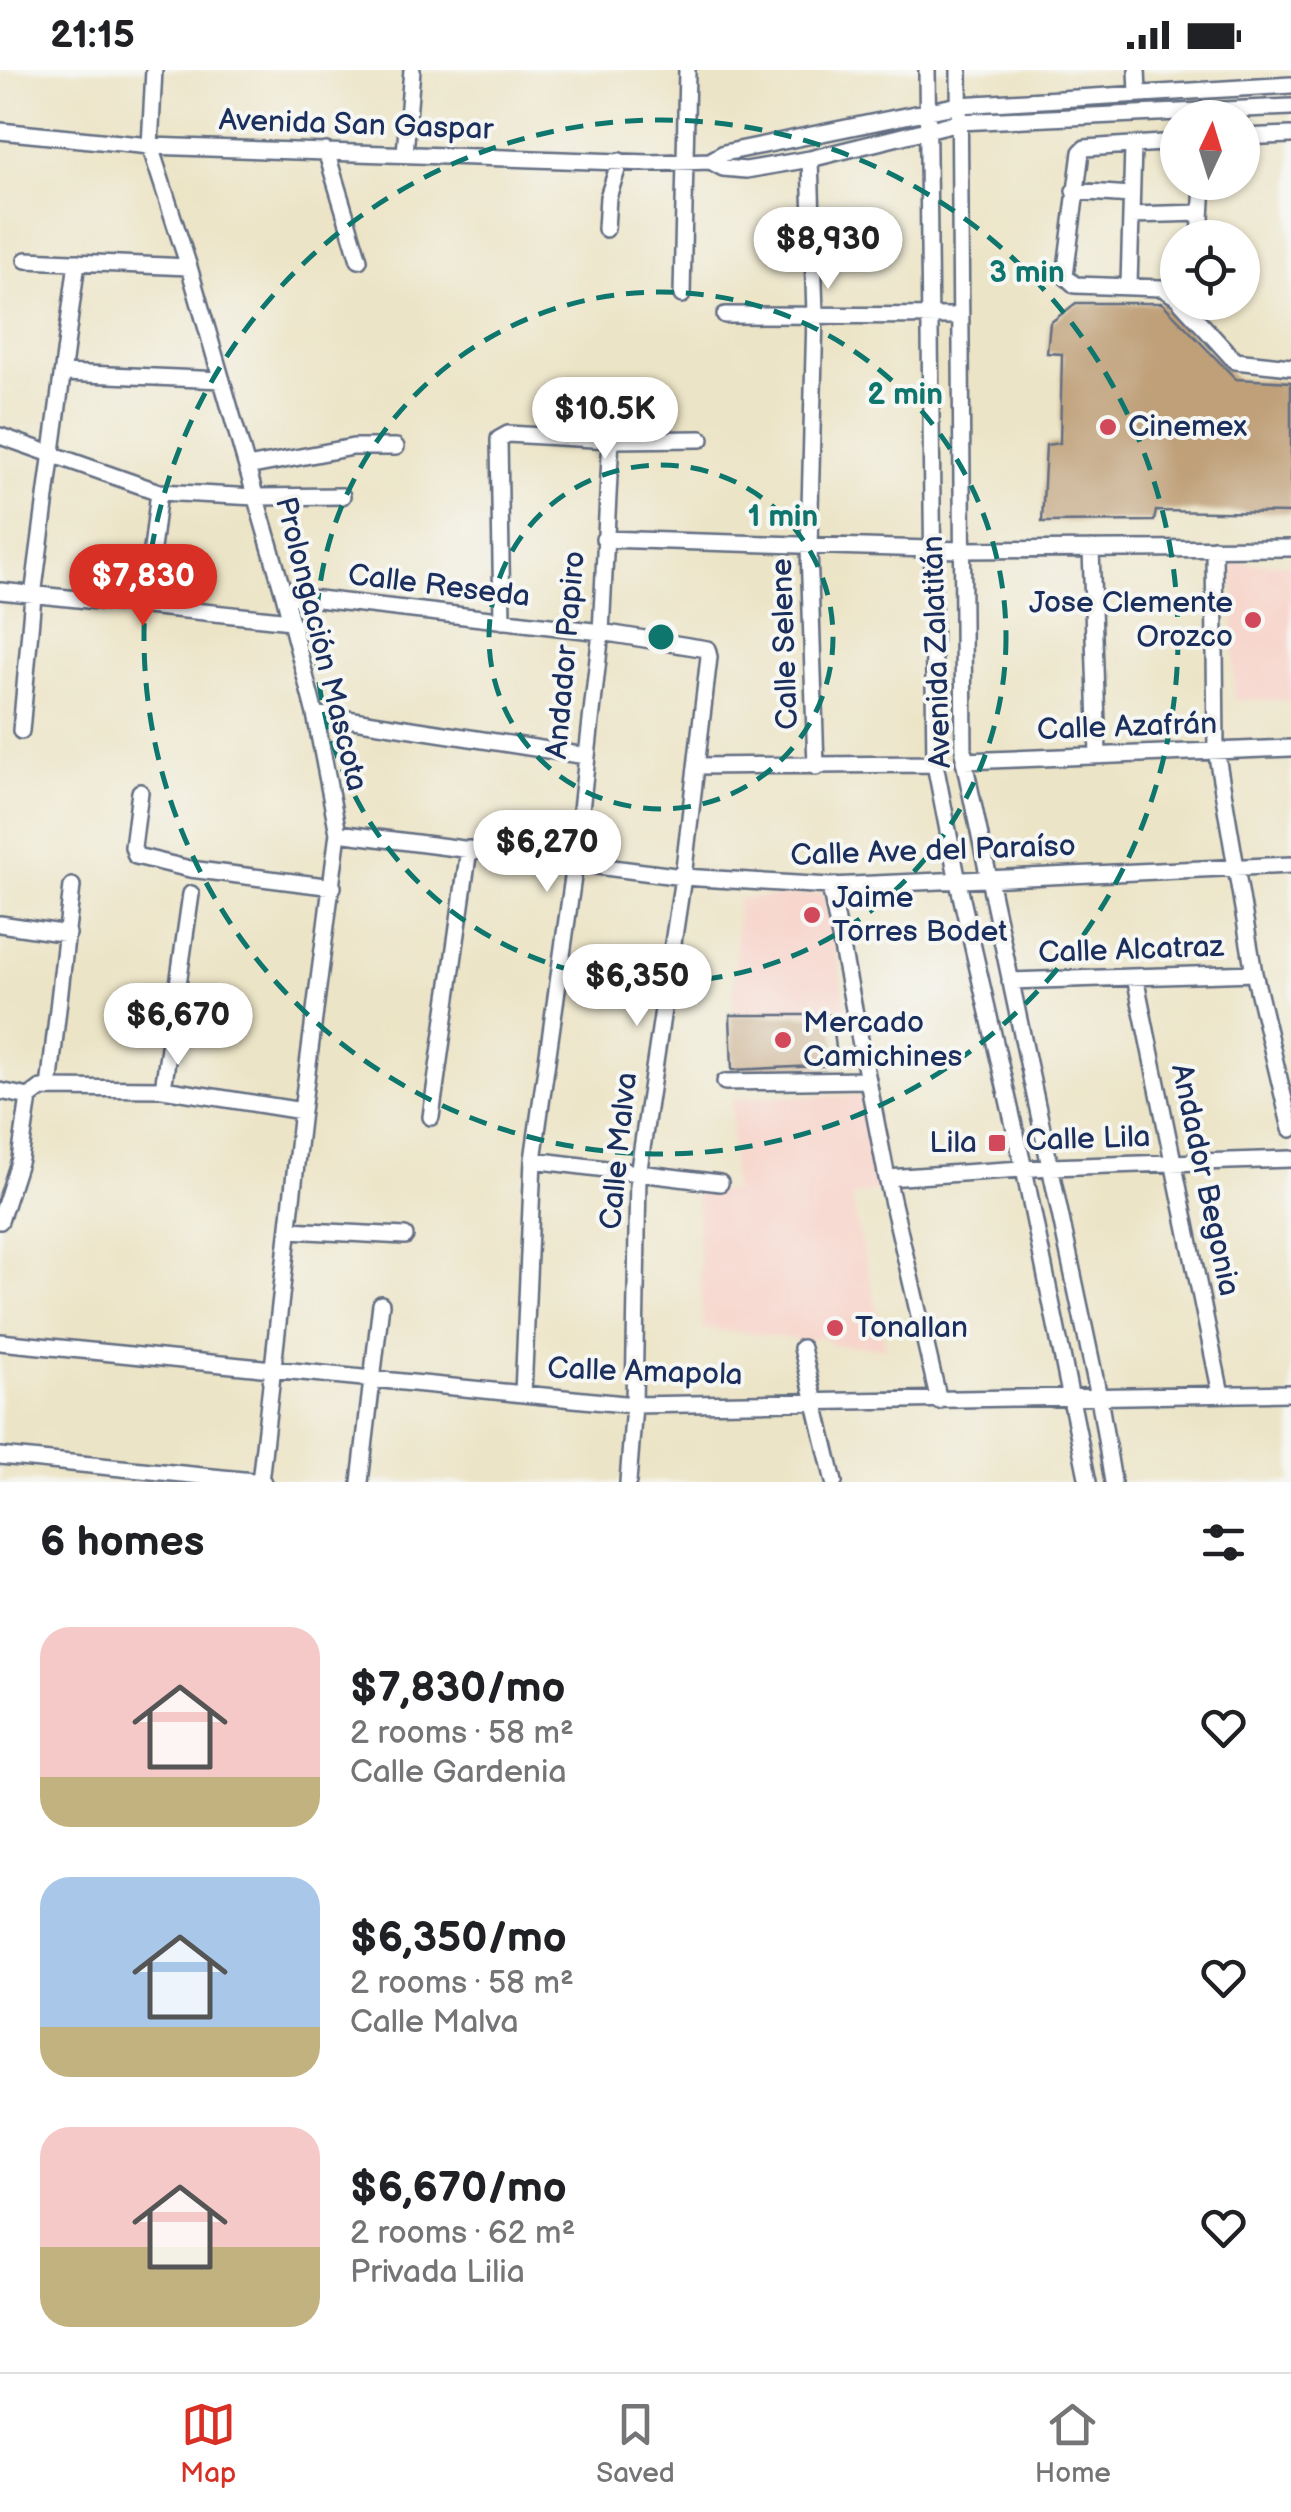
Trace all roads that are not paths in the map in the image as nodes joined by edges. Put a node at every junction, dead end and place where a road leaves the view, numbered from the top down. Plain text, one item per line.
1 (154, 70) edge
2 (412, 70) edge
3 (687, 70) edge
4 (927, 70) edge
5 (958, 70) edge
6 (1137, 70) edge
7 (1291, 70) edge
8 (1291, 82) edge
9 (1138, 94) junction
10 (1092, 96) junction
11 (959, 105) junction
12 (1291, 107) edge
13 (925, 110) junction
14 (1094, 116) junction
15 (959, 122) junction
16 (926, 128) junction
17 (0, 131) edge
18 (1291, 135) edge
19 (1260, 136) edge
20 (1160, 144) edge
21 (150, 146) junction
22 (1133, 146) junction
23 (1096, 148) junction
24 (326, 151) junction
25 (405, 153) junction
26 (810, 159) junction
27 (710, 161) junction
28 (620, 162) junction
29 (686, 162) junction
30 (1074, 192) junction
31 (1131, 195) junction
32 (1202, 200) edge
33 (1202, 213) junction
34 (1131, 215) junction
35 (1201, 220) edge
36 (606, 229) dead end
37 (26, 260) dead end
38 (359, 260) dead end
39 (77, 262) junction
40 (189, 267) junction
41 (1129, 286) junction
42 (1160, 288) edge
43 (682, 295) dead end
44 (816, 314) junction
45 (726, 315) dead end
46 (931, 316) junction
47 (960, 316) junction
48 (1197, 321) edge
49 (1291, 367) edge
50 (64, 372) junction
51 (222, 380) junction
52 (613, 398) dead end
53 (0, 436) edge
54 (701, 439) dead end
55 (611, 440) junction
56 (396, 447) dead end
57 (53, 454) junction
58 (247, 467) junction
59 (159, 492) junction
60 (342, 496) dead end
61 (256, 497) junction
62 (604, 539) junction
63 (809, 548) junction
64 (1091, 548) junction
65 (1214, 548) junction
66 (1291, 548) edge
67 (932, 549) junction
68 (961, 550) junction
69 (0, 591) edge
70 (33, 596) junction
71 (284, 596) junction
72 (145, 606) junction
73 (291, 621) junction
74 (502, 622) junction
75 (601, 632) junction
76 (707, 650) joint
77 (315, 714) junction
78 (22, 731) dead end
79 (1291, 748) edge
80 (1216, 750) junction
81 (586, 756) junction
82 (1098, 756) junction
83 (964, 762) junction
84 (935, 764) junction
85 (696, 766) junction
86 (816, 767) junction
87 (140, 792) dead end
88 (338, 833) junction
89 (469, 849) junction
90 (575, 862) junction
91 (1291, 865) edge
92 (1235, 866) junction
93 (683, 876) junction
94 (989, 878) junction
95 (958, 882) junction
96 (72, 886) dead end
97 (830, 886) junction
98 (333, 887) junction
99 (191, 894) dead end
100 (0, 924) edge
101 (68, 934) junction
102 (1254, 973) junction
103 (1134, 977) junction
104 (1010, 982) junction
105 (868, 1080) junction
106 (725, 1082) dead end
107 (49, 1088) junction
108 (163, 1088) junction
109 (0, 1091) edge
110 (29, 1097) junction
111 (302, 1111) junction
112 (431, 1117) dead end
113 (1291, 1129) edge
114 (1291, 1159) edge
115 (532, 1160) junction
116 (1174, 1163) junction
117 (1050, 1167) junction
118 (1024, 1169) junction
119 (638, 1175) junction
120 (887, 1178) junction
121 (720, 1183) dead end
122 (0, 1221) edge
123 (289, 1230) junction
124 (405, 1236) dead end
125 (381, 1304) dead end
126 (0, 1342) edge
127 (802, 1348) dead end
128 (274, 1371) junction
129 (374, 1379) junction
130 (1291, 1393) edge
131 (523, 1394) junction
132 (1221, 1394) junction
133 (1099, 1397) junction
134 (1070, 1398) junction
135 (939, 1401) junction
136 (815, 1403) junction
137 (634, 1404) junction
138 (0, 1456) edge
139 (261, 1482) edge
140 (360, 1482) edge
141 (628, 1482) edge
142 (834, 1482) edge
143 (1088, 1482) edge
144 (1113, 1482) edge

1 - 21 street, Prolongación Mascota
2 - 25 street
3 - 29 street
4 - 13 street, Avenida Zalatitán
5 - 11 street, Avenida Zalatitán
6 - 9 street
7 - 8 street
8 - 9 street, Avenida San Gaspar
9 - 10 street, Avenida San Gaspar
10 - 11 street, Avenida San Gaspar
10 - 14 street
11 - 13 street, Avenida San Gaspar
11 - 15 street, Avenida Zalatitán
12 - 14 street, Avenida San Gaspar
13 - 16 street, Avenida Zalatitán
13 - 27 street, Avenida San Gaspar
14 - 15 street, Avenida San Gaspar
14 - 23 street
15 - 16 street, Avenida San Gaspar
15 - 47 street, Avenida Zalatitán
16 - 26 street, Avenida San Gaspar
16 - 46 street, Avenida Zalatitán
17 - 21 street, Avenida San Gaspar
18 - 19 street
20 - 22 street
21 - 24 street, Avenida San Gaspar
21 - 40 street, Prolongación Mascota
22 - 23 street
22 - 31 street
23 - 30 street
24 - 25 street, Avenida San Gaspar
24 - 38 street
25 - 28 street, Avenida San Gaspar
26 - 27 street, Avenida San Gaspar
26 - 44 street, Calle Selene
27 - 29 street, Avenida San Gaspar
28 - 29 street, Avenida San Gaspar
28 - 36 street
29 - 43 street
30 - 31 street
30 - 41 street
31 - 34 street
32 - 33 street
33 - 34 street
33 - 35 street
34 - 41 street
37 - 39 street
39 - 40 street
39 - 50 street
40 - 51 street, Prolongación Mascota
41 - 42 street
44 - 45 street
44 - 46 street
44 - 63 street, Calle Selene
46 - 47 street
46 - 67 street, Avenida Zalatitán
47 - 68 street, Avenida Zalatitán
48 - 49 street
50 - 51 street
50 - 57 street
51 - 58 street, Prolongación Mascota
52 - 55 street, Andador Papiro
53 - 57 street
54 - 55 street
55 - 62 street, Andador Papiro
55 - 74 street
56 - 58 street
57 - 59 street
57 - 70 street
58 - 61 street, Prolongación Mascota
59 - 61 street
59 - 72 street
60 - 61 street
61 - 71 street, Prolongación Mascota
62 - 63 street
62 - 75 street, Andador Papiro
63 - 67 street
63 - 86 street, Calle Selene
64 - 65 street
64 - 68 street
64 - 82 street
65 - 66 street
65 - 80 street
67 - 68 street
67 - 84 street, Avenida Zalatitán
68 - 83 street, Avenida Zalatitán
69 - 70 street
70 - 72 street
70 - 78 street
71 - 73 street, Prolongación Mascota
71 - 74 street, Calle Reseda
72 - 73 street
73 - 77 street, Prolongación Mascota
74 - 75 street, Calle Reseda
75 - 76 street, Calle Reseda
75 - 81 street, Andador Papiro
76 - 85 street, Calle Malva
77 - 81 street
77 - 88 street, Prolongación Mascota
79 - 80 street, Calle Azafrán
80 - 82 street, Calle Azafrán
80 - 92 street
81 - 90 street, Andador Papiro
82 - 83 street, Calle Azafrán
83 - 94 street, Avenida Zalatitán
84 - 86 street
84 - 95 street, Avenida Zalatitán
85 - 86 street
85 - 93 street, Calle Malva
87 - 98 street
88 - 89 street, Calle Ave del Paraíso
88 - 98 street, Prolongación Mascota
89 - 90 street, Calle Ave del Paraíso
89 - 112 street
90 - 93 street, Calle Ave del Paraíso
90 - 115 street, Andador Papiro
91 - 92 street, Calle Ave del Paraíso
92 - 94 street, Calle Ave del Paraíso
92 - 102 street
93 - 97 street, Calle Ave del Paraíso
93 - 119 street, Calle Malva
94 - 95 street, Calle Ave del Paraíso
94 - 104 street, Avenida Zalatitán
95 - 97 street, Calle Ave del Paraíso
95 - 118 street, Avenida Zalatitán
96 - 101 street
97 - 105 street
98 - 111 street, Prolongación Mascota
99 - 108 street
100 - 101 street
101 - 107 street
102 - 103 street, Calle Alcatraz
102 - 113 street
103 - 104 street, Calle Alcatraz
103 - 116 street, Andador Begonia
104 - 117 street, Avenida Zalatitán
105 - 106 street
105 - 120 street
107 - 108 street
107 - 110 street
108 - 111 street
109 - 110 street
110 - 122 street
111 - 123 street, Prolongación Mascota
114 - 116 street, Calle Lila
115 - 119 street
115 - 131 street, Andador Papiro
116 - 117 street, Calle Lila
116 - 132 street, Andador Begonia
117 - 118 street, Calle Lila
117 - 133 street, Avenida Zalatitán
118 - 120 street, Calle Lila
118 - 134 street, Avenida Zalatitán
119 - 121 street
119 - 137 street, Calle Malva
120 - 135 street
123 - 124 street
123 - 128 street, Prolongación Mascota
125 - 129 street
126 - 128 street, Calle Amapola
127 - 136 street
128 - 129 street, Calle Amapola
128 - 139 street, Prolongación Mascota
129 - 131 street, Calle Amapola
129 - 140 street
130 - 132 street, Calle Amapola
131 - 137 street, Calle Amapola
132 - 133 street, Calle Amapola
133 - 134 street, Calle Amapola
133 - 144 street, Avenida Zalatitán
134 - 135 street, Calle Amapola
134 - 143 street, Avenida Zalatitán
135 - 136 street, Calle Amapola
136 - 137 street, Calle Amapola
136 - 142 street
137 - 141 street, Calle Malva
138 - 139 street

